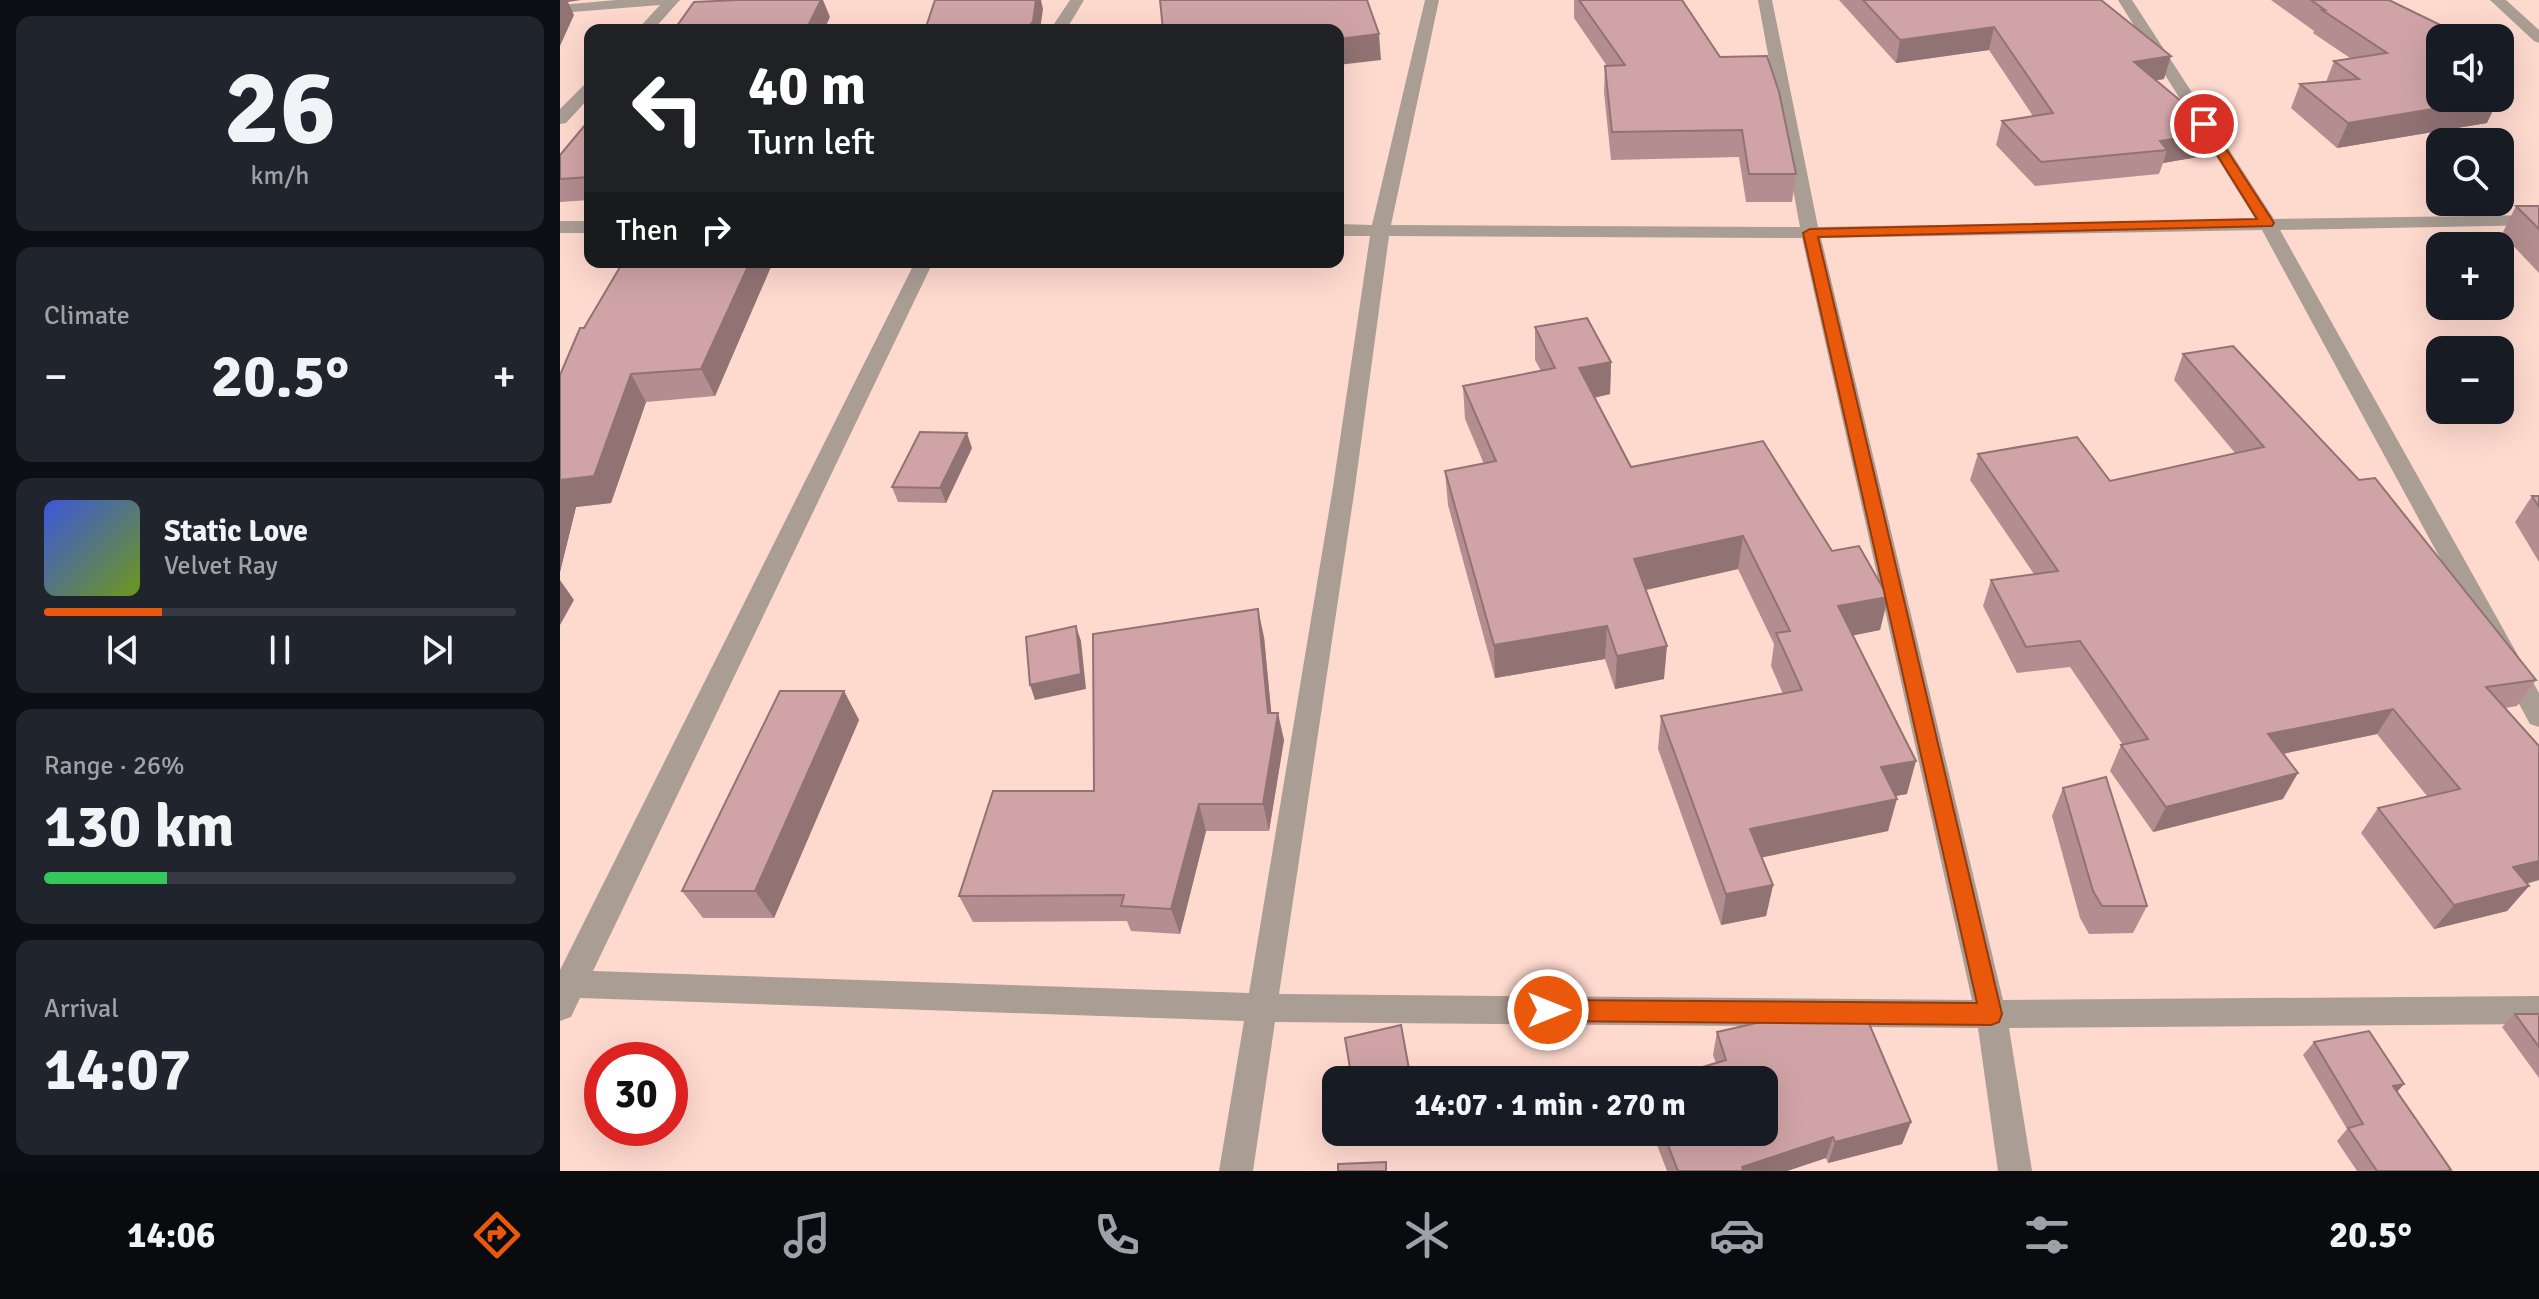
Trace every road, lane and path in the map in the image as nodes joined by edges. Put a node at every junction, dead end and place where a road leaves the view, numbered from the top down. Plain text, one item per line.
1 (672, 0) edge
2 (1077, 0) edge
3 (1432, 0) edge
4 (1765, 0) edge
5 (2125, 0) edge
6 (2497, 0) edge
7 (560, 9) edge
8 (650, 24) edge
9 (1062, 24) edge
10 (2539, 38) edge
11 (584, 94) edge
12 (560, 119) edge
13 (2539, 220) edge
14 (2267, 223) junction
15 (560, 227) edge
16 (584, 227) edge
17 (1344, 230) edge
18 (1380, 231) junction
19 (1810, 233) junction
20 (921, 268) edge
21 (2539, 717) edge
22 (564, 992) edge
23 (1263, 1008) junction
24 (2539, 1010) edge
25 (1991, 1014) junction
26 (1236, 1171) edge
27 (2015, 1171) edge

1 - 7 street
1 - 8 street
2 - 9 street
3 - 18 street
4 - 19 street
5 - 14 street
6 - 10 street
11 - 12 street
13 - 14 street
14 - 19 street
14 - 21 street
15 - 16 street
17 - 18 street
18 - 19 street
18 - 23 street
19 - 25 street
20 - 22 street
22 - 23 street
23 - 25 street
23 - 26 street
24 - 25 street
25 - 27 street

